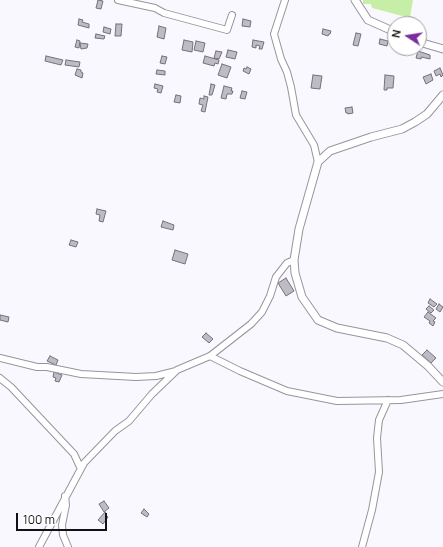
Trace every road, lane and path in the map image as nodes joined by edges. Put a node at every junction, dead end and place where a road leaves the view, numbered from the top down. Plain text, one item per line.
1 (118, 0) edge
2 (285, 0) edge
3 (355, 0) edge
4 (232, 15) dead end
5 (387, 28) edge
6 (427, 44) edge
7 (443, 49) edge
8 (443, 95) edge
9 (318, 162) junction
10 (294, 260) junction
11 (210, 356) junction
12 (0, 358) edge
13 (177, 370) junction
14 (0, 378) edge
15 (443, 382) edge
16 (443, 394) edge
17 (388, 400) junction
18 (80, 467) junction
19 (65, 496) junction
20 (39, 547) edge
21 (68, 547) edge
22 (362, 547) edge

1 - 4 street
2 - 9 street
3 - 5 street
6 - 7 street
8 - 9 street
9 - 10 street
10 - 11 street
10 - 15 street
11 - 13 street
11 - 17 street
12 - 13 street
13 - 18 street
14 - 18 street
16 - 17 street
17 - 22 street
18 - 19 street
19 - 20 street
19 - 21 street

